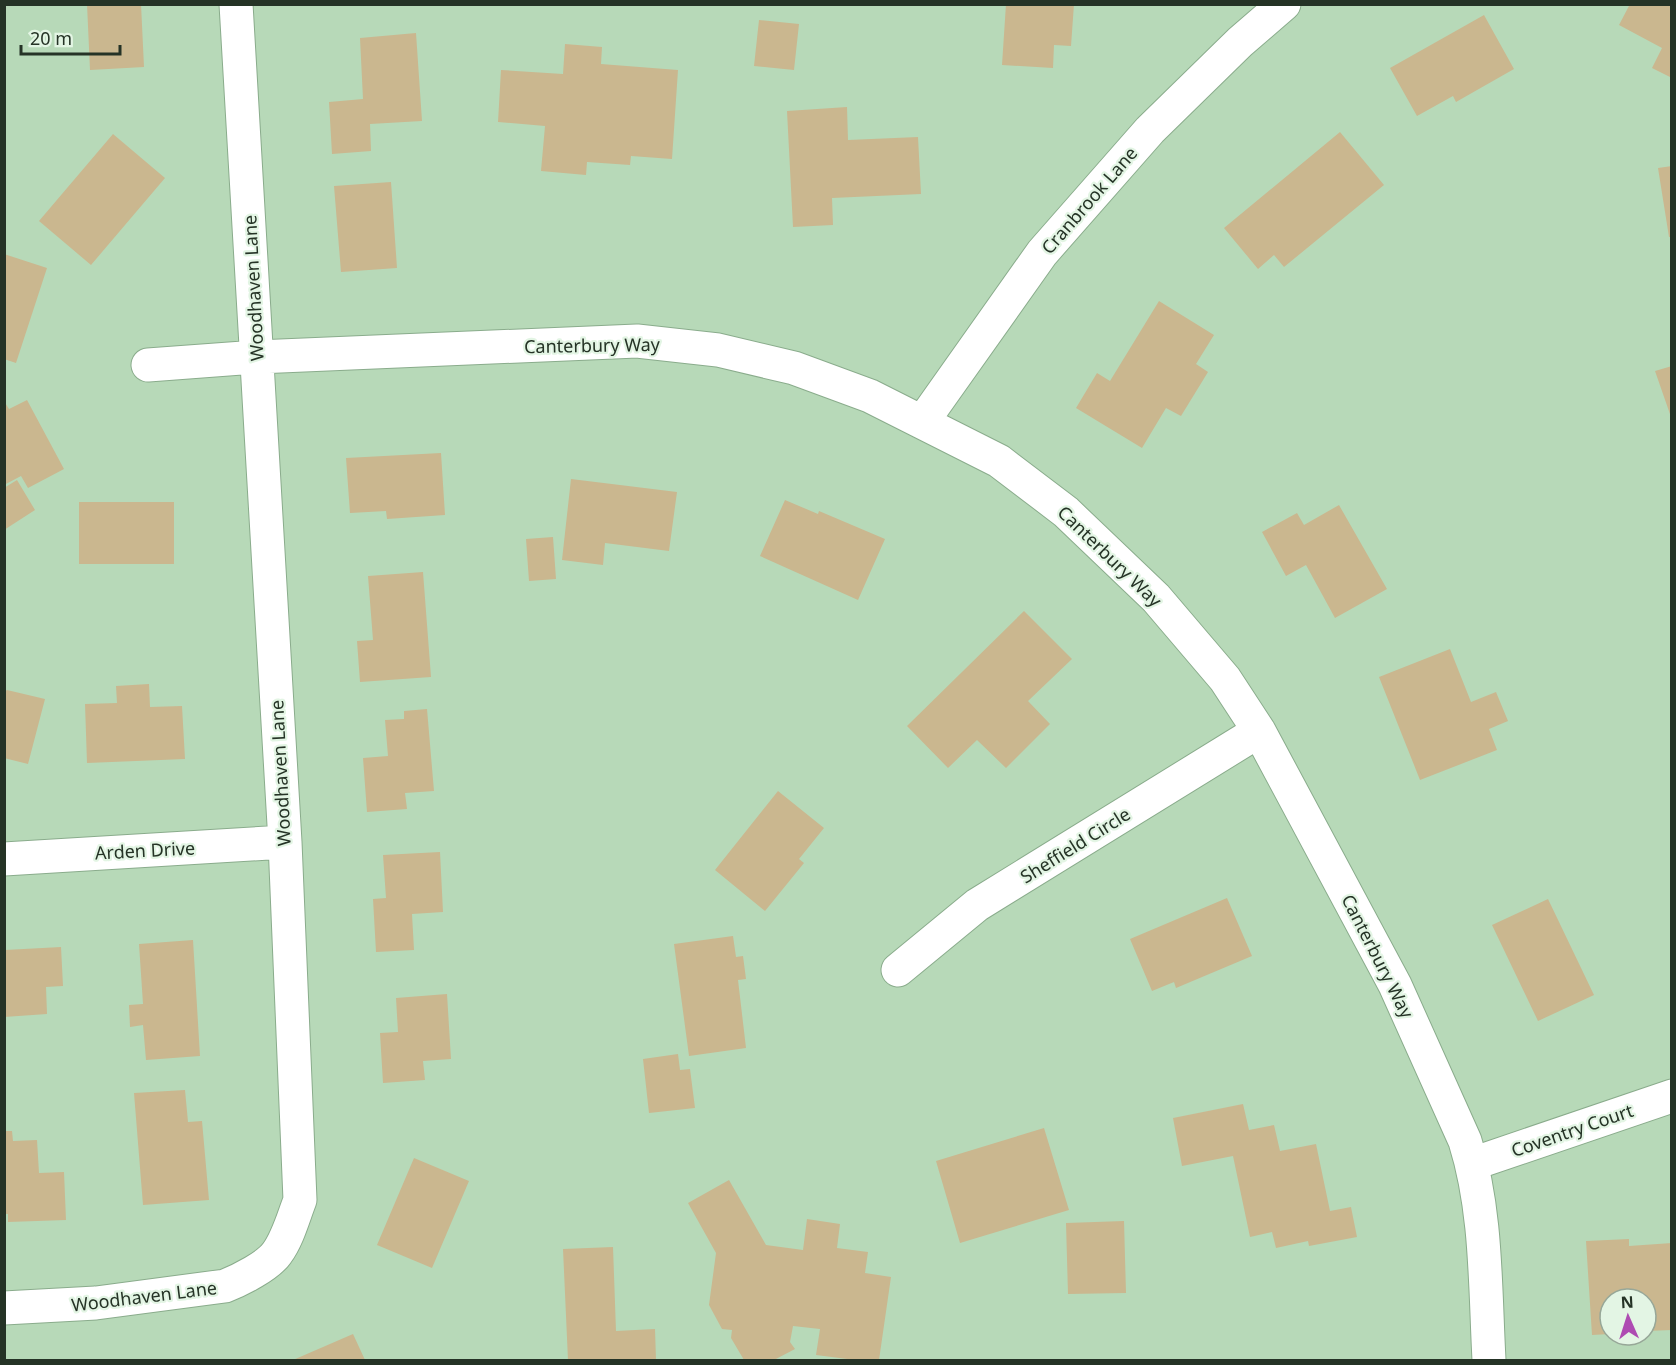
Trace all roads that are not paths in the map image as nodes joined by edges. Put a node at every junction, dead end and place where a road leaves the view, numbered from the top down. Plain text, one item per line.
1 (236, 4) edge
2 (1280, 6) edge
3 (257, 357) junction
4 (148, 365) dead end
5 (923, 421) junction
6 (1259, 730) junction
7 (285, 842) junction
8 (4, 859) edge
9 (898, 970) dead end
10 (1671, 1096) edge
11 (1472, 1164) junction
12 (4, 1308) edge
13 (1490, 1360) edge

1 - 3 street, Woodhaven Lane
2 - 5 street, Cranbrook Lane
3 - 4 street, Canterbury Way
3 - 5 street, Canterbury Way
3 - 7 street, Woodhaven Lane
5 - 6 street, Canterbury Way
6 - 9 street, Sheffield Circle
6 - 11 street, Canterbury Way
7 - 8 street, Arden Drive
7 - 12 street, Woodhaven Lane
10 - 11 street, Coventry Court
11 - 13 street, Canterbury Way

